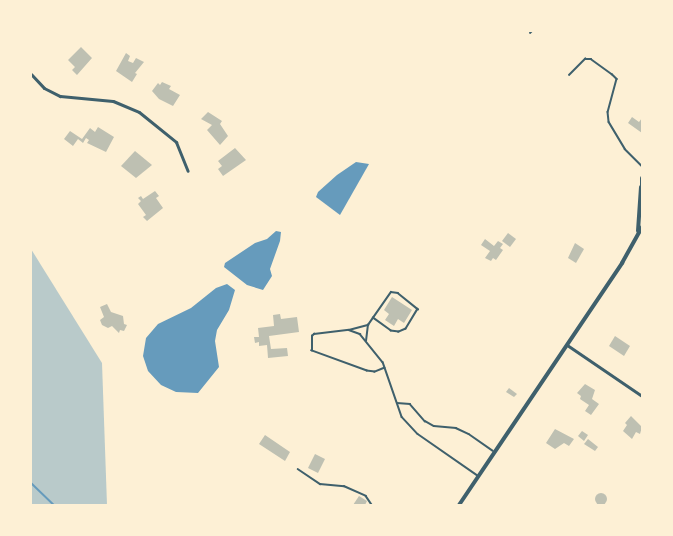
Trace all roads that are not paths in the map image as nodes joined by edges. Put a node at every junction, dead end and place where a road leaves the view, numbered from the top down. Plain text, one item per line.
1 (532, 31) edge
2 (530, 33) dead end
3 (31, 74) edge
4 (569, 75) dead end
5 (642, 166) edge
6 (188, 171) dead end
7 (642, 178) edge
8 (642, 188) edge
9 (642, 227) edge
10 (638, 233) junction
11 (373, 318) junction
12 (368, 325) junction
13 (349, 330) junction
14 (366, 341) junction
15 (567, 345) junction
16 (385, 368) junction
17 (642, 396) edge
18 (397, 403) junction
19 (494, 452) junction
20 (298, 469) dead end
21 (479, 476) junction
22 (372, 505) edge
23 (459, 505) edge

1 - 2 lane
3 - 6 street
4 - 5 lane
7 - 8 street
8 - 10 street
9 - 10 street
10 - 15 street
11 - 11 lane
11 - 12 lane
12 - 13 lane
12 - 14 lane
13 - 14 lane
13 - 16 lane
14 - 16 lane
15 - 17 street
15 - 19 street
16 - 18 lane
18 - 19 lane
18 - 21 lane
19 - 21 street
20 - 22 lane
21 - 23 street

